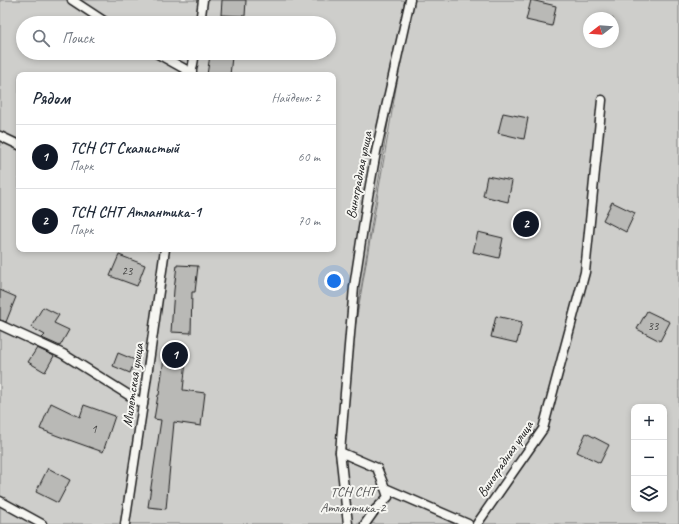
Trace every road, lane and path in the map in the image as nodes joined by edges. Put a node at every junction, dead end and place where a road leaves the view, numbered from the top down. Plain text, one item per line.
1 (72, 0) edge
2 (203, 0) edge
3 (410, 0) edge
4 (96, 16) edge
5 (201, 16) edge
6 (168, 60) edge
7 (194, 60) edge
8 (189, 72) edge
9 (192, 72) edge
10 (602, 100) dead end
11 (0, 136) edge
12 (16, 144) edge
13 (165, 252) edge
14 (0, 325) edge
15 (143, 404) junction
16 (340, 452) junction
17 (385, 488) junction
18 (0, 501) edge
19 (42, 524) edge
20 (125, 524) edge
21 (348, 524) edge
22 (365, 524) edge
23 (468, 524) edge
24 (477, 524) edge

1 - 4 lane
2 - 5 lane
3 - 16 lane, Виноградная улица
6 - 8 lane
7 - 9 lane
10 - 24 lane, Виноградная улица
11 - 12 lane
13 - 15 lane, Милетская улица
14 - 15 lane
15 - 20 lane, Милетская улица
16 - 17 lane
16 - 21 lane, Виноградная улица
17 - 22 lane
17 - 23 lane
18 - 19 lane

